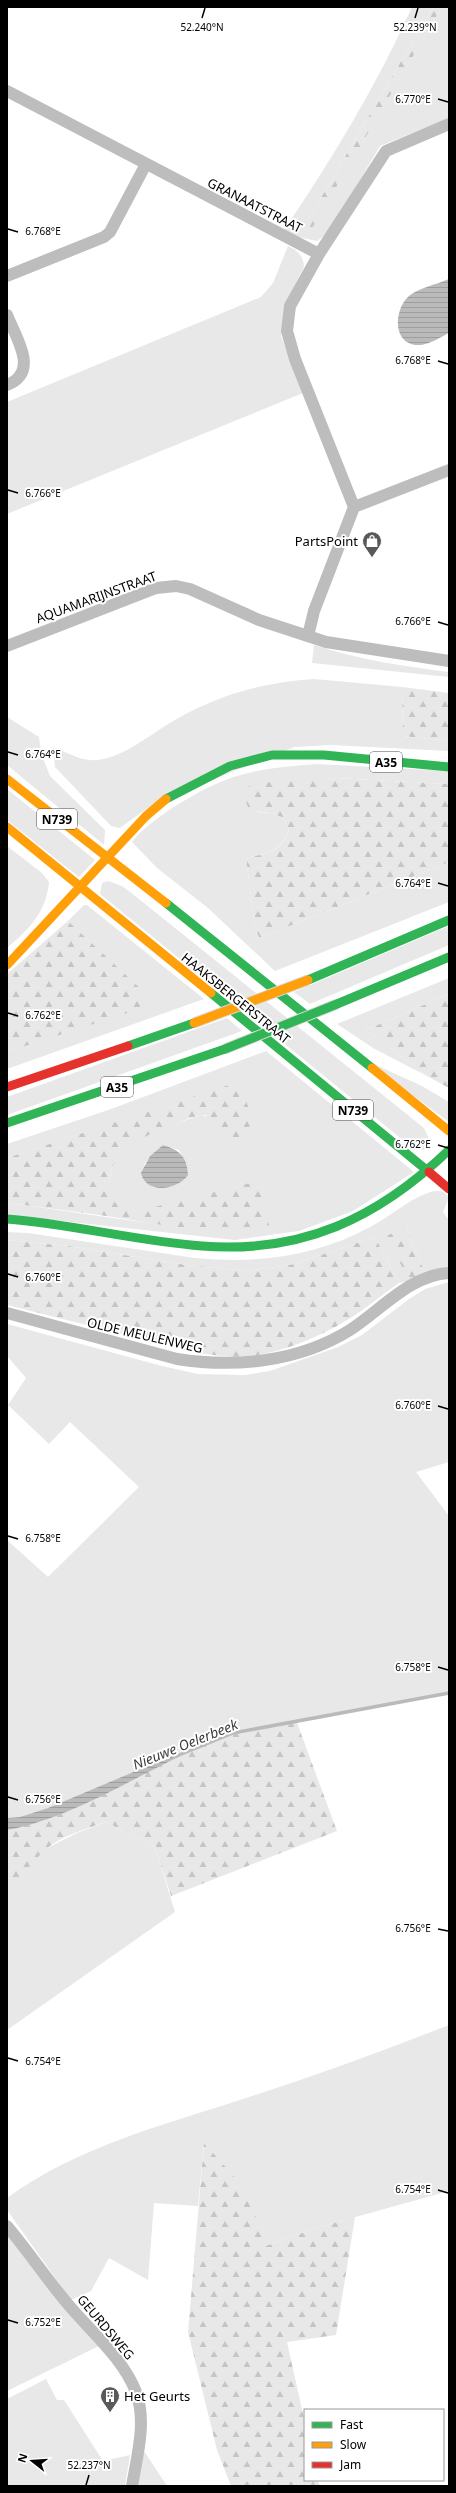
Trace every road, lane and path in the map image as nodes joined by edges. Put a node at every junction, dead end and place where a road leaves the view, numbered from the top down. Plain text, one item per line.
1 (7, 91) edge
2 (449, 124) edge
3 (146, 164) junction
4 (319, 254) junction
5 (7, 276) edge
6 (7, 315) edge
7 (7, 385) edge
8 (449, 470) edge
9 (354, 507) junction
10 (308, 636) junction
11 (7, 646) edge
12 (449, 661) edge
13 (449, 767) edge
14 (7, 779) edge
15 (7, 827) edge
16 (107, 859) junction
17 (81, 887) junction
18 (449, 920) edge
19 (449, 957) edge
20 (7, 965) edge
21 (7, 1087) edge
22 (7, 1123) edge
23 (449, 1131) edge
24 (449, 1150) edge
25 (429, 1172) junction
26 (449, 1189) edge
27 (7, 1219) edge
28 (449, 1273) edge
29 (7, 1313) edge
30 (7, 2226) edge
31 (132, 2486) edge

1 - 3 street, GRANAATSTRAAT
2 - 4 street
3 - 4 street, GRANAATSTRAAT
3 - 5 street
4 - 9 street
6 - 7 street
8 - 9 street
9 - 10 street
10 - 11 street, AQUAMARIJNSTRAAT
10 - 12 street, AQUAMARIJNSTRAAT
13 - 16 main road, A35
14 - 16 main road, N739
15 - 17 main road, HAAKSBERGERSTRAAT / N739
16 - 17 main road, A35
16 - 23 main road, N739
17 - 20 main road, A35
17 - 25 main road, HAAKSBERGERSTRAAT / N739
18 - 21 main road, bridge
19 - 22 main road, A35, bridge
24 - 25 main road
25 - 26 main road, HAAKSBERGERSTRAAT / N739
25 - 27 main road
28 - 29 street, OLDE MEULENWEG
30 - 31 street, GEURDSWEG

